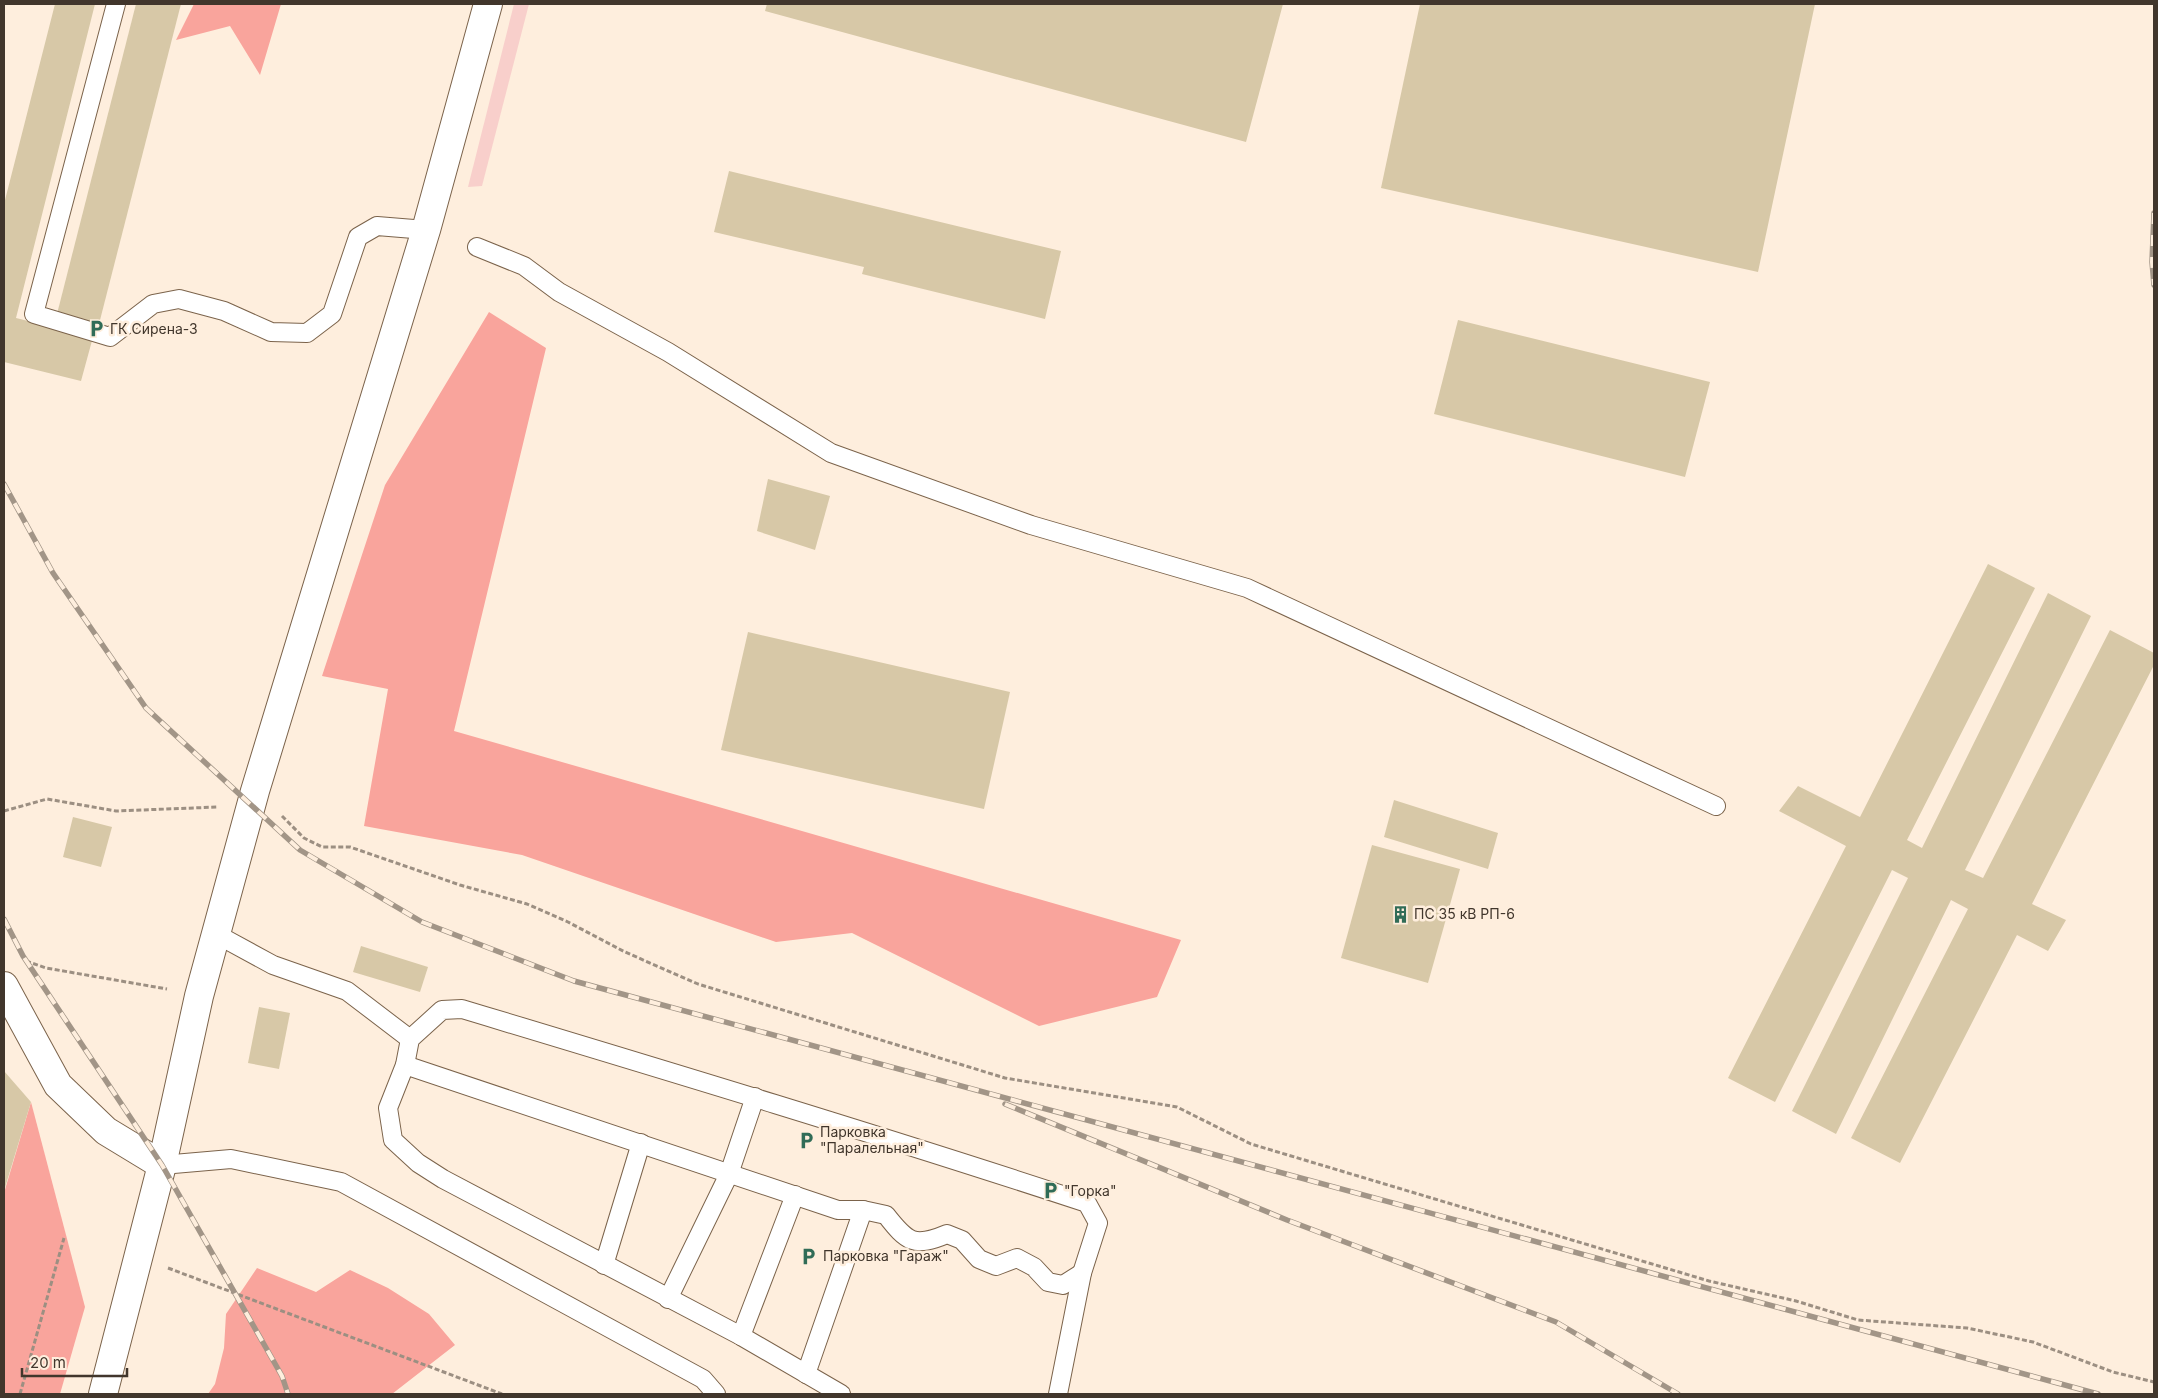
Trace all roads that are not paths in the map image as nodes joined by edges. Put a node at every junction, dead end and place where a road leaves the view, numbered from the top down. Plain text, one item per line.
1 (116, 4) edge
2 (488, 4) edge
3 (426, 230) junction
4 (477, 247) dead end
5 (1716, 806) dead end
6 (216, 934) junction
7 (4, 986) edge
8 (410, 1039) junction
9 (405, 1065) junction
10 (755, 1097) junction
11 (640, 1143) junction
12 (162, 1165) junction
13 (729, 1174) junction
14 (795, 1195) junction
15 (863, 1210) junction
16 (604, 1265) junction
17 (1082, 1273) junction
18 (668, 1299) junction
19 (741, 1336) junction
20 (806, 1374) junction
21 (103, 1394) edge
22 (716, 1394) edge
23 (841, 1394) edge
24 (1058, 1394) edge

1 - 3 lane
2 - 3 street
3 - 6 street
4 - 5 lane
6 - 8 lane
6 - 12 street
7 - 12 street
8 - 9 lane
8 - 10 lane
9 - 11 lane
9 - 16 lane
10 - 13 lane
10 - 17 lane
11 - 13 lane
11 - 16 lane
12 - 21 street
12 - 22 lane
13 - 14 lane
13 - 18 lane
14 - 15 lane
14 - 19 lane
15 - 17 lane
15 - 20 lane
16 - 18 lane
17 - 24 lane
18 - 19 lane
19 - 20 lane
20 - 23 lane

